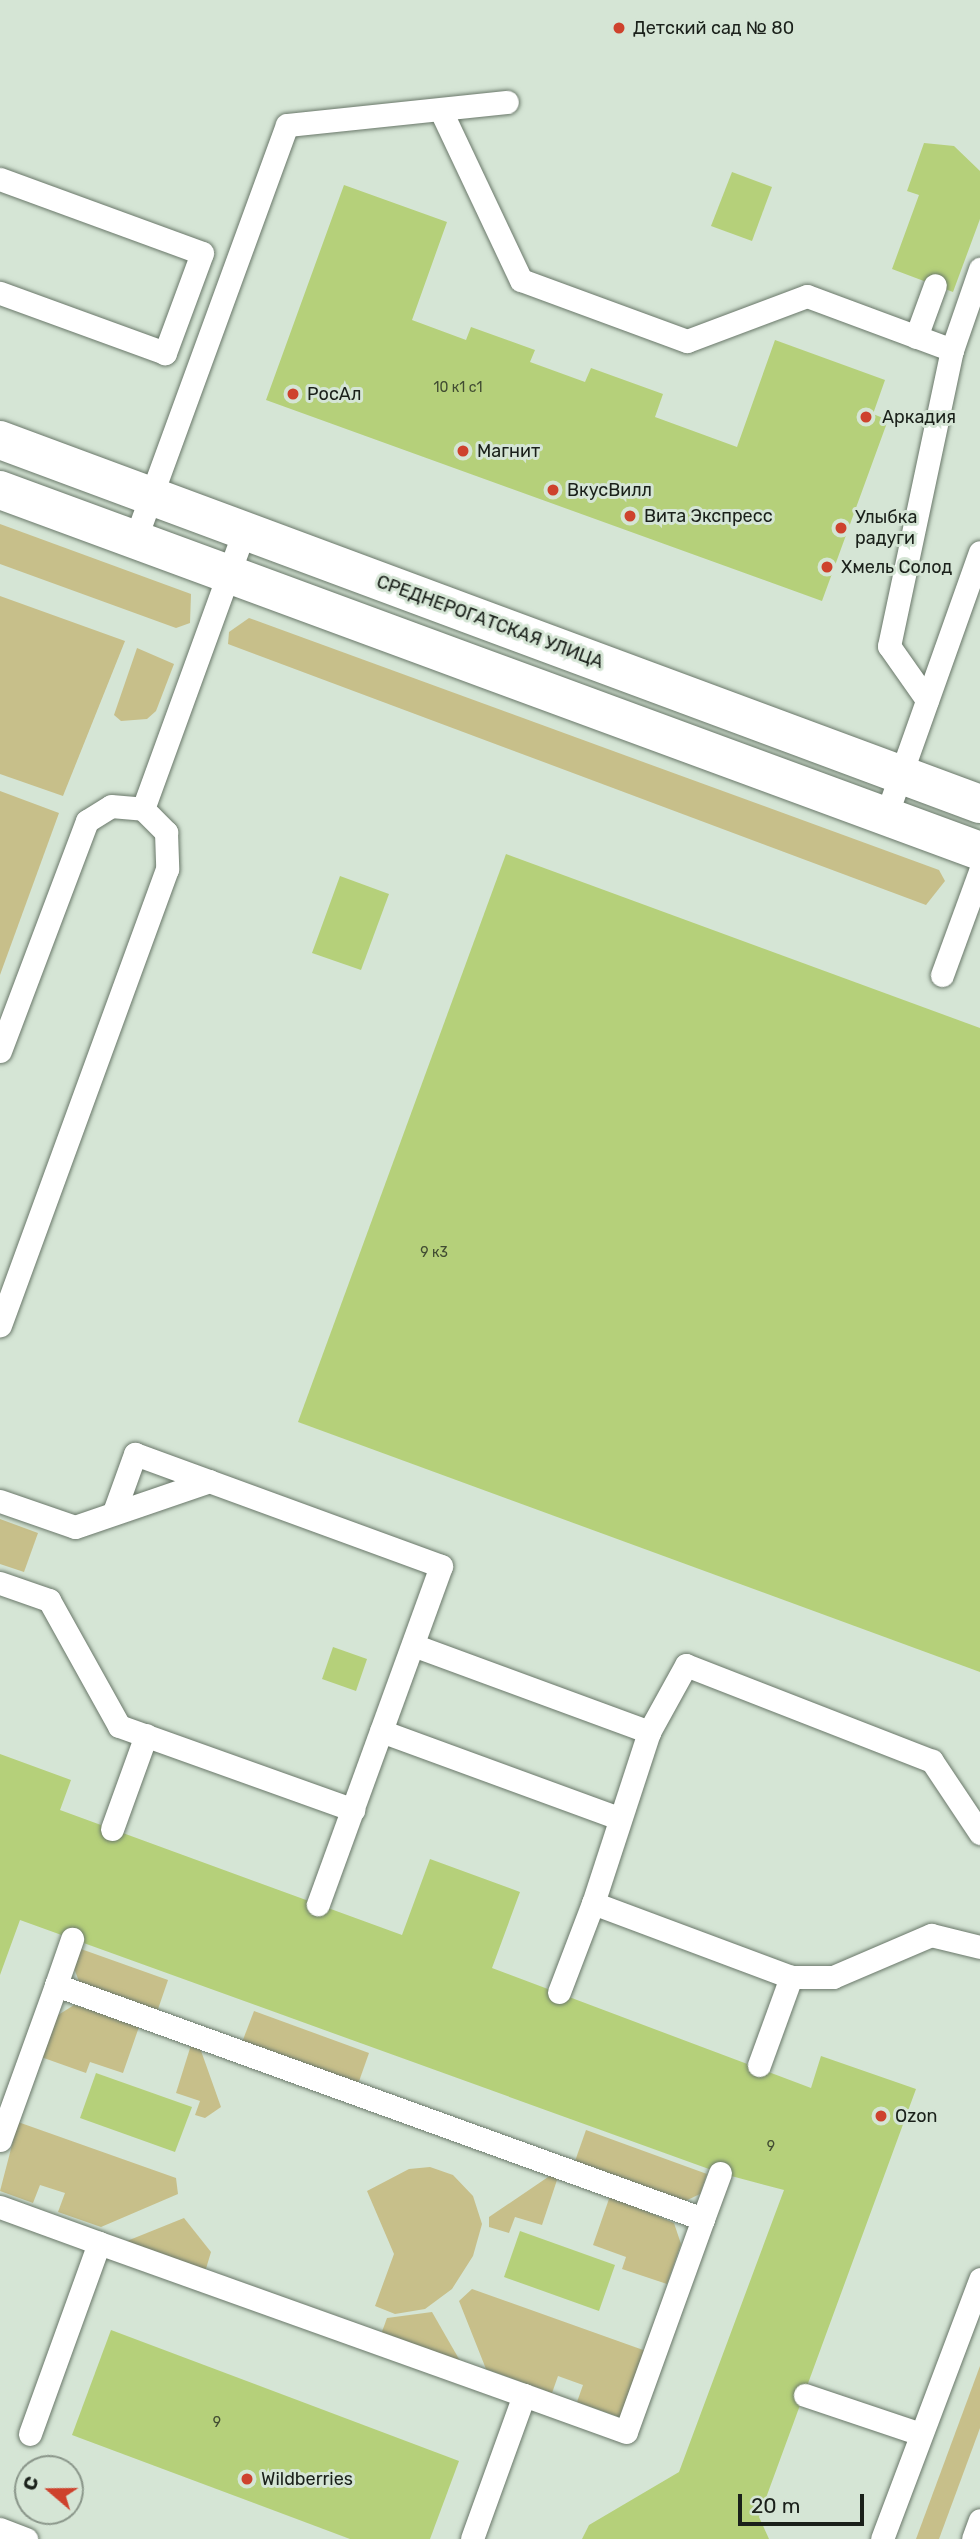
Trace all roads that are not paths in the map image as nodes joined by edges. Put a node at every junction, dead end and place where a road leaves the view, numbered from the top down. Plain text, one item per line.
1 (507, 102) dead end
2 (441, 111) junction
3 (0, 179) edge
4 (980, 269) edge
5 (935, 285) dead end
6 (0, 293) edge
7 (916, 337) junction
8 (951, 350) junction
9 (0, 440) edge
10 (0, 490) edge
11 (151, 497) junction
12 (244, 531) junction
13 (135, 540) junction
14 (980, 552) edge
15 (229, 574) junction
16 (927, 700) junction
17 (901, 775) junction
18 (980, 804) edge
19 (143, 809) junction
20 (886, 816) junction
21 (980, 851) edge
22 (980, 871) edge
23 (942, 975) dead end
24 (0, 1051) edge
25 (0, 1325) edge
26 (209, 1481) junction
27 (0, 1501) edge
28 (114, 1512) junction
29 (0, 1583) edge
30 (413, 1645) junction
31 (381, 1731) junction
32 (649, 1732) junction
33 (146, 1735) junction
34 (352, 1810) junction
35 (619, 1818) junction
36 (112, 1829) dead end
37 (980, 1833) edge
38 (593, 1902) junction
39 (318, 1904) dead end
40 (72, 1939) dead end
41 (980, 1947) edge
42 (791, 1977) junction
43 (56, 1985) junction
44 (559, 1992) dead end
45 (759, 2065) dead end
46 (0, 2140) edge
47 (720, 2173) dead end
48 (0, 2207) edge
49 (703, 2219) junction
50 (99, 2243) junction
51 (980, 2279) edge
52 (524, 2395) junction
53 (805, 2395) dead end
54 (30, 2434) dead end
55 (921, 2434) junction
56 (980, 2520) edge
57 (0, 2529) edge
58 (26, 2539) edge
59 (472, 2539) edge
60 (882, 2539) edge
61 (973, 2539) edge

1 - 2 lane
2 - 7 lane
2 - 11 lane
3 - 6 lane
4 - 8 lane
5 - 7 lane
7 - 8 lane
8 - 16 lane
9 - 11 street, СРЕДНЕРОГАТСКАЯ УЛИЦА
10 - 13 street
11 - 12 street, СРЕДНЕРОГАТСКАЯ УЛИЦА
11 - 13 lane
12 - 15 lane
12 - 17 street, СРЕДНЕРОГАТСКАЯ УЛИЦА
13 - 15 street
14 - 16 lane
15 - 19 lane
15 - 20 street
16 - 17 lane
17 - 18 street, СРЕДНЕРОГАТСКАЯ УЛИЦА
17 - 20 lane
19 - 24 lane
19 - 25 lane
20 - 21 street
22 - 23 lane
26 - 28 lane
26 - 28 lane
26 - 30 lane
27 - 28 lane
29 - 33 lane
30 - 31 lane
30 - 32 lane
31 - 34 lane
31 - 35 lane
32 - 35 lane
32 - 37 lane
33 - 34 lane
33 - 36 lane
34 - 39 lane
35 - 38 lane
38 - 42 lane
38 - 44 lane
40 - 43 lane
41 - 42 lane
42 - 45 lane
43 - 46 lane
43 - 49 lane
47 - 49 lane
48 - 50 lane
49 - 52 lane
50 - 52 lane
50 - 54 lane
51 - 55 lane
52 - 59 lane
53 - 55 lane
55 - 60 lane
56 - 61 lane
57 - 58 lane

